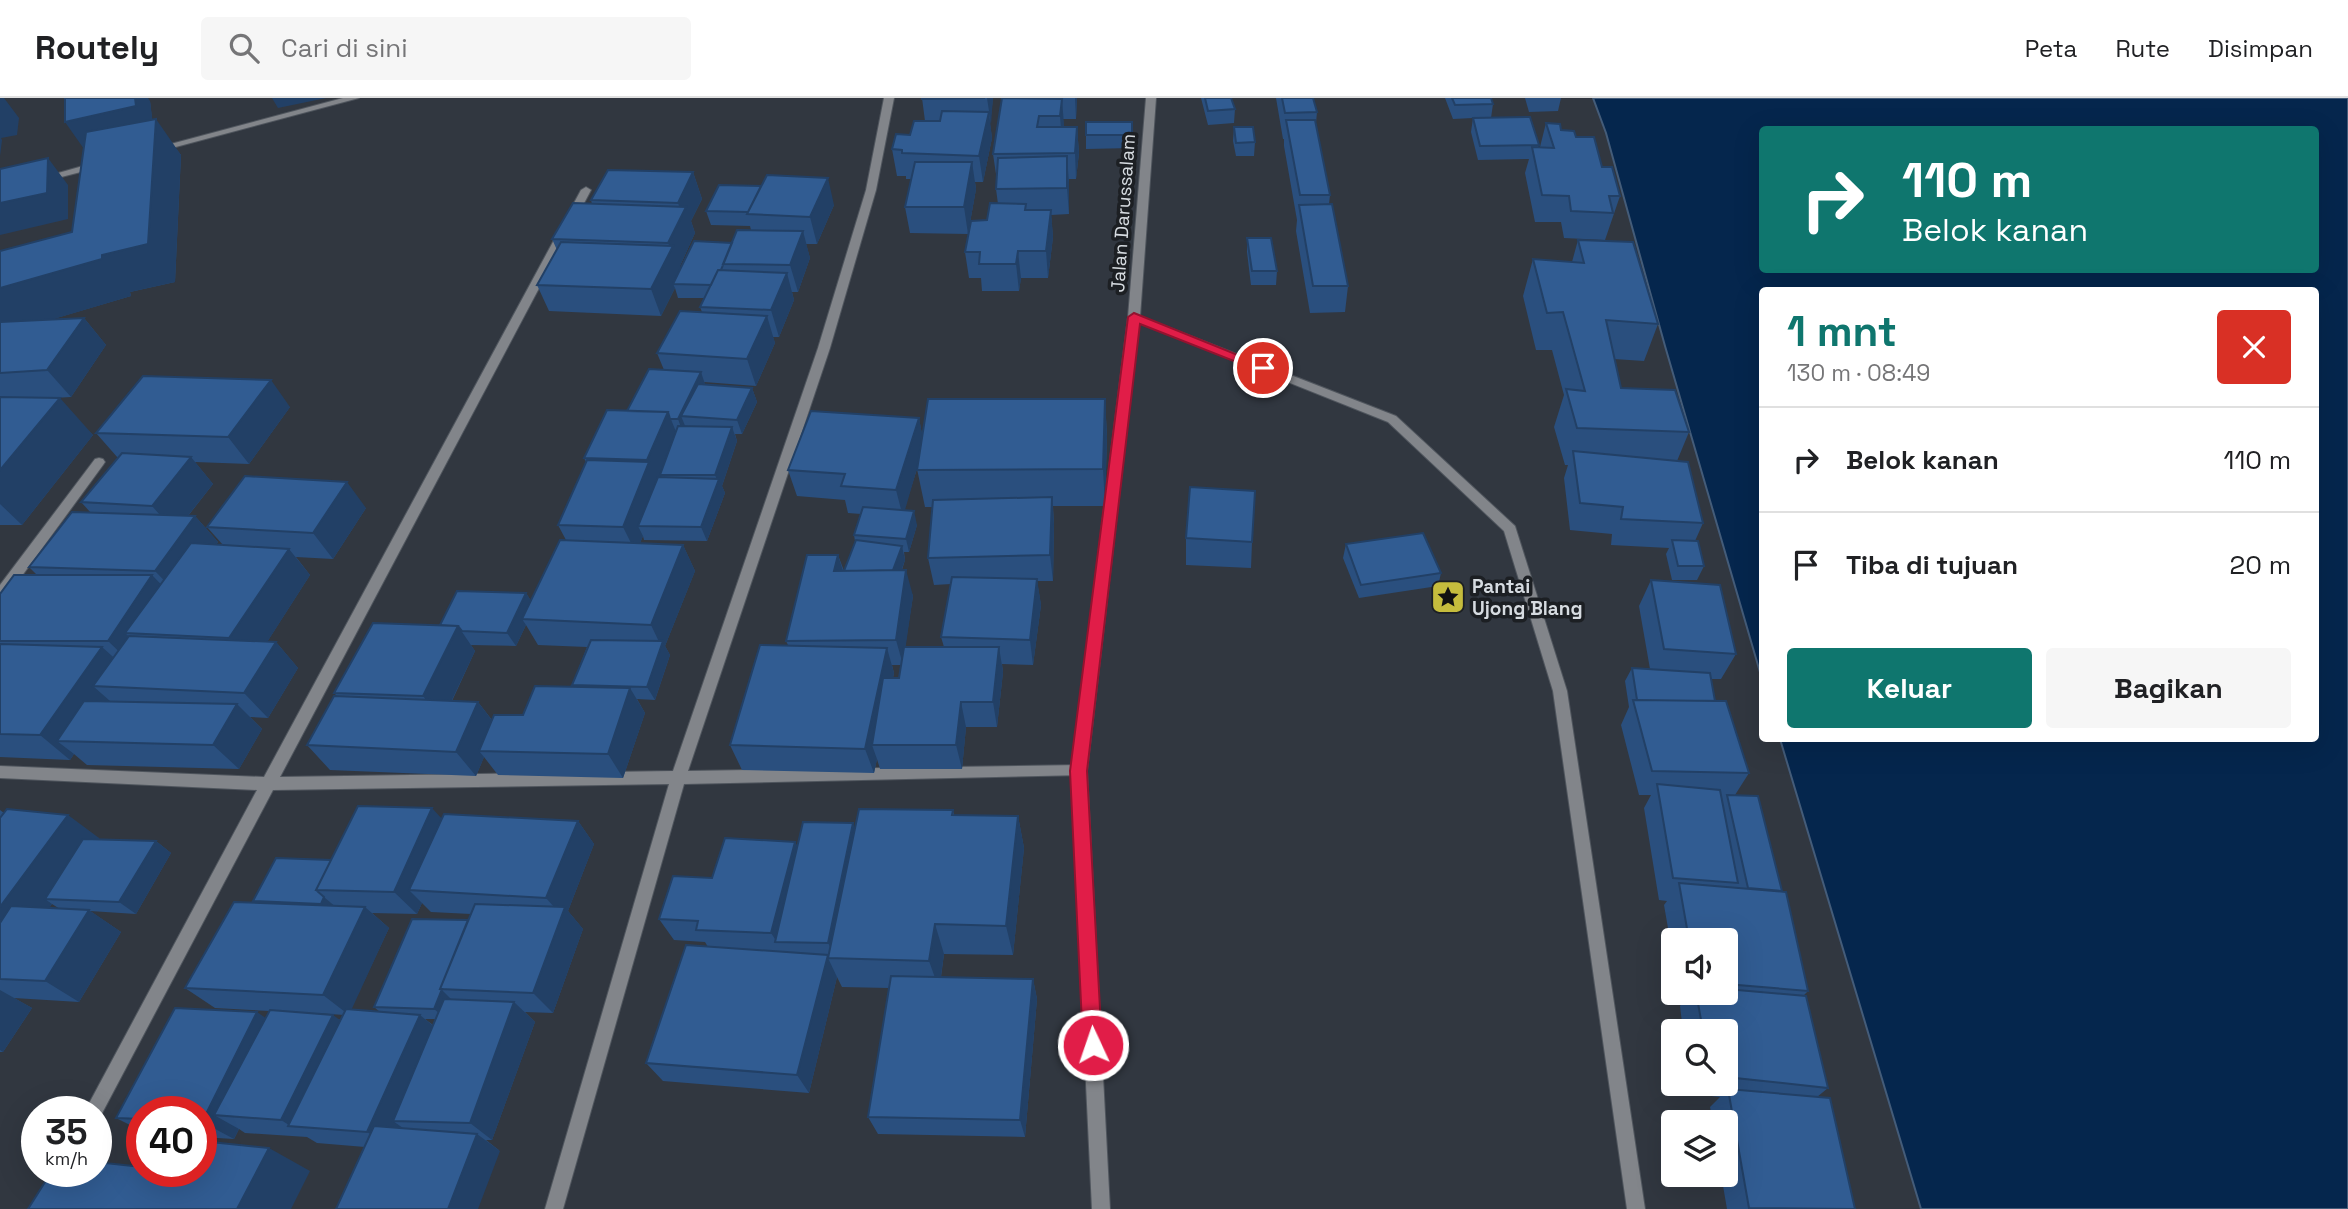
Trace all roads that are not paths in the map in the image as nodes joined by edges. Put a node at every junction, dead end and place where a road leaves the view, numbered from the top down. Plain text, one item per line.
1 (354, 98) edge
2 (889, 98) edge
3 (1151, 98) edge
4 (144, 153) edge
5 (105, 163) edge
6 (26, 183) edge
7 (586, 190) dead end
8 (1134, 317) junction
9 (99, 462) dead end
10 (0, 595) edge
11 (1079, 771) junction
12 (0, 772) edge
13 (678, 779) junction
14 (267, 784) junction
15 (102, 1096) edge
16 (554, 1209) edge
17 (1101, 1209) edge
18 (1636, 1209) edge

1 - 4 street
2 - 13 street
3 - 8 street, Jalan Darussalam
5 - 6 street
7 - 14 street
8 - 11 street, Jalan Darussalam
8 - 18 street
9 - 10 street
11 - 13 street
11 - 17 street, Jalan Darussalam
12 - 14 street
13 - 14 street
13 - 16 street
14 - 15 street

